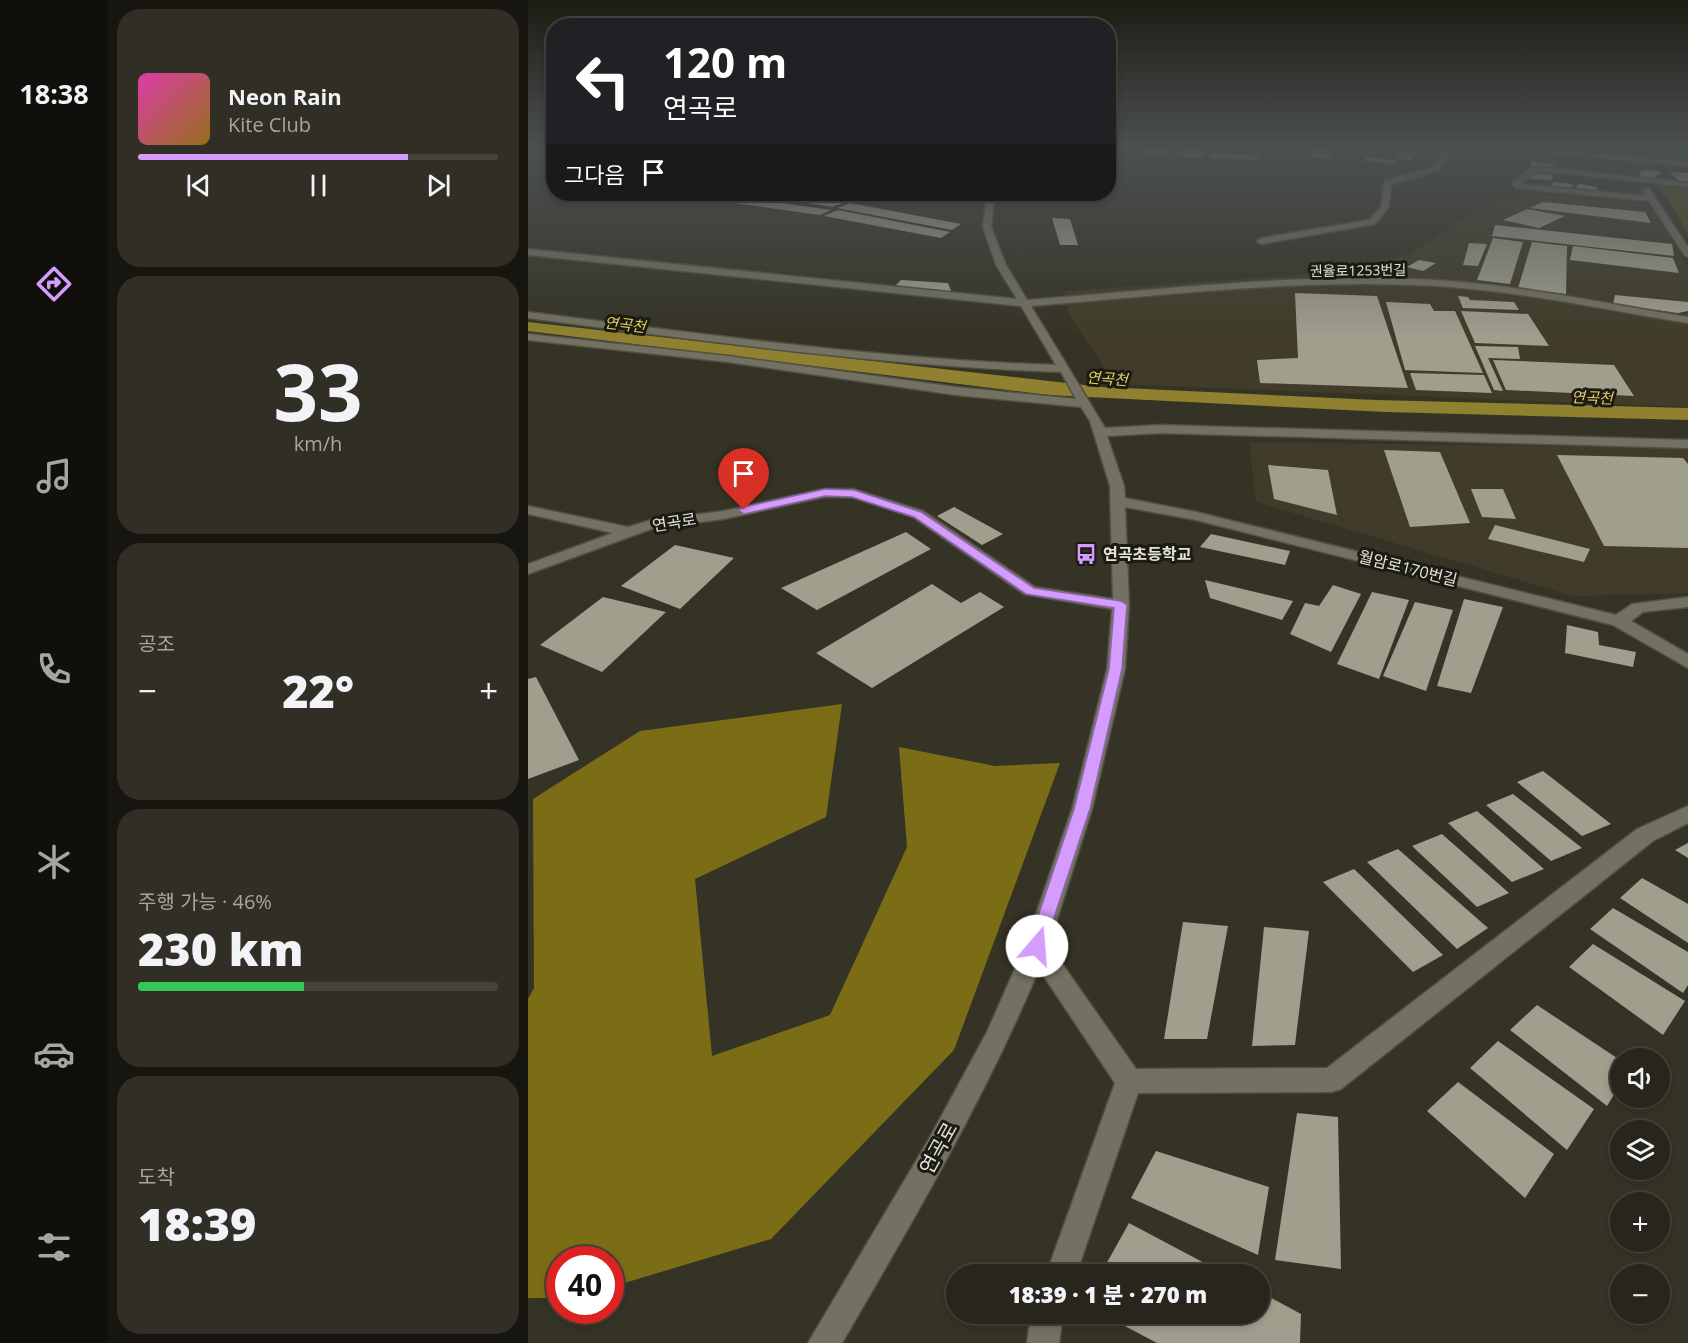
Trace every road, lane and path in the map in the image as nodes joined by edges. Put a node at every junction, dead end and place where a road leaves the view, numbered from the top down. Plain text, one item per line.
1 (989, 211) edge
2 (1382, 211) edge
3 (1661, 211) edge
4 (1261, 241) dead end
5 (528, 252) edge
6 (1688, 254) edge
7 (1025, 303) junction
8 (528, 315) edge
9 (1688, 320) edge
10 (528, 337) edge
11 (1065, 369) junction
12 (1083, 404) junction
13 (1101, 432) junction
14 (1688, 444) edge
15 (1119, 501) junction
16 (528, 510) edge
17 (629, 532) junction
18 (528, 569) edge
19 (1688, 602) edge
20 (1121, 605) junction
21 (1618, 621) junction
22 (1688, 662) edge
23 (1688, 814) edge
24 (1037, 946) junction
25 (1129, 1081) junction
26 (1065, 1264) edge
27 (1046, 1324) edge
28 (824, 1343) edge
29 (1043, 1343) edge

1 - 7 street
2 - 4 street
3 - 6 street
5 - 7 street, 권율로1253번길
7 - 9 street, 권율로1253번길
7 - 11 street
8 - 11 street
10 - 12 street
11 - 12 street, 연곡로
12 - 13 street, 연곡로
13 - 14 street
13 - 15 street, 연곡로
15 - 20 street, 연곡로
15 - 21 street, 월암로170번길
16 - 17 street
17 - 18 street, 연곡로
17 - 20 street, 연곡로
19 - 21 street
20 - 24 street, 연곡로
21 - 22 street, 월암로170번길
23 - 25 street
24 - 25 street
24 - 28 street, 연곡로
25 - 26 street
27 - 29 street

